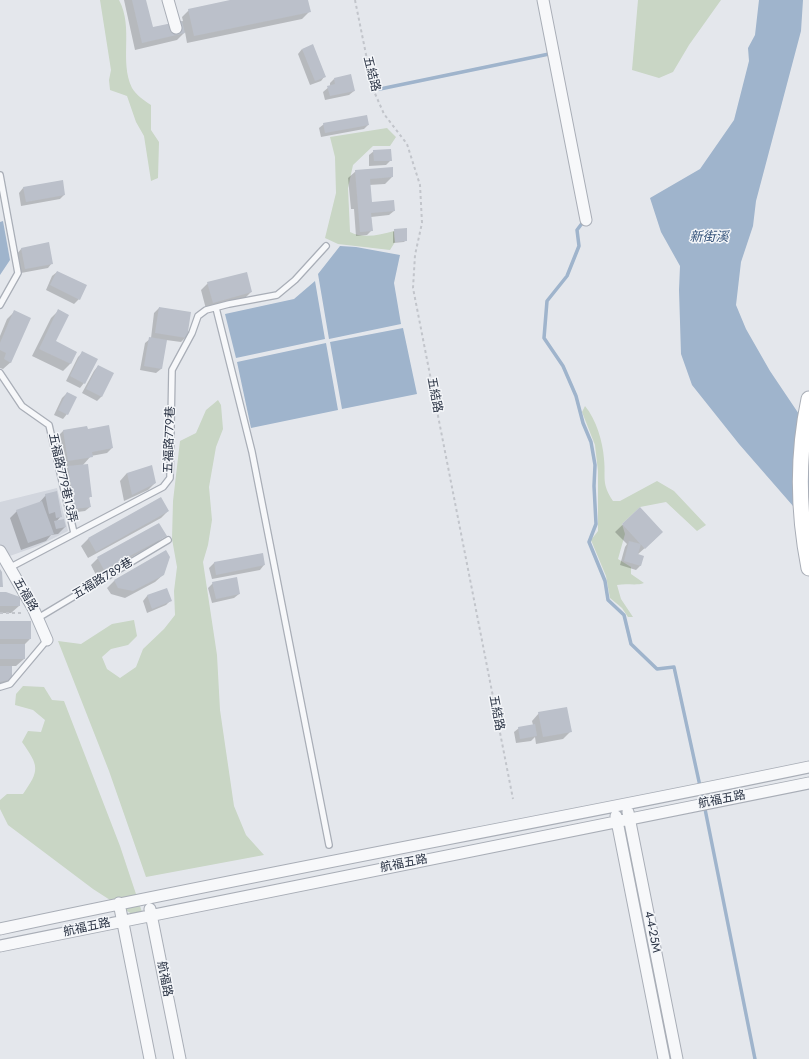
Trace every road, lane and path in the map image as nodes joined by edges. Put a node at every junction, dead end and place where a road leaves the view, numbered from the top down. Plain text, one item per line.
1 (168, 0) edge
2 (355, 0) edge
3 (543, 0) edge
4 (176, 28) dead end
5 (0, 174) edge
6 (586, 220) dead end
7 (326, 246) dead end
8 (0, 305) edge
9 (216, 308) junction
10 (0, 373) edge
11 (809, 399) edge
12 (74, 533) junction
13 (168, 540) dead end
14 (0, 551) edge
15 (808, 562) edge
16 (9, 568) junction
17 (0, 613) edge
18 (24, 613) dead end
19 (38, 618) junction
20 (47, 640) joint
21 (0, 687) edge
22 (809, 767) edge
23 (809, 783) edge
24 (513, 799) dead end
25 (627, 805) junction
26 (614, 807) junction
27 (630, 819) junction
28 (617, 822) junction
29 (329, 845) dead end
30 (148, 898) junction
31 (119, 903) junction
32 (152, 915) junction
33 (122, 921) junction
34 (0, 929) edge
35 (0, 946) edge
36 (150, 1059) edge
37 (180, 1059) edge
38 (664, 1059) edge
39 (677, 1059) edge

1 - 4 street
2 - 24 path, 五結路
3 - 6 street
5 - 8 lane
7 - 9 lane, 五福路779巷
9 - 12 lane, 五福路779巷
9 - 29 lane
10 - 12 lane, 五福路779巷13弄
11 - 15 street
12 - 16 lane, 五福路779巷
13 - 19 lane, 五福路789巷
14 - 16 street, 五福路
16 - 19 street, 五福路
17 - 18 path
19 - 20 street, 五福路
20 - 21 lane
22 - 25 street, 航福五路
23 - 27 street, 航福五路
25 - 26 street, 航福五路
25 - 27 street, 4-4-25M
26 - 28 street, 4-4-25M
26 - 30 street, 航福五路
27 - 28 street, 航福五路
27 - 39 street, 4-4-25M
28 - 32 street, 航福五路
28 - 38 street, 4-4-25M
30 - 31 street, 航福五路
30 - 32 street, 航福路
31 - 33 street
31 - 34 street, 航福五路
32 - 33 street, 航福五路
32 - 37 street, 航福路
33 - 35 street, 航福五路
33 - 36 street

